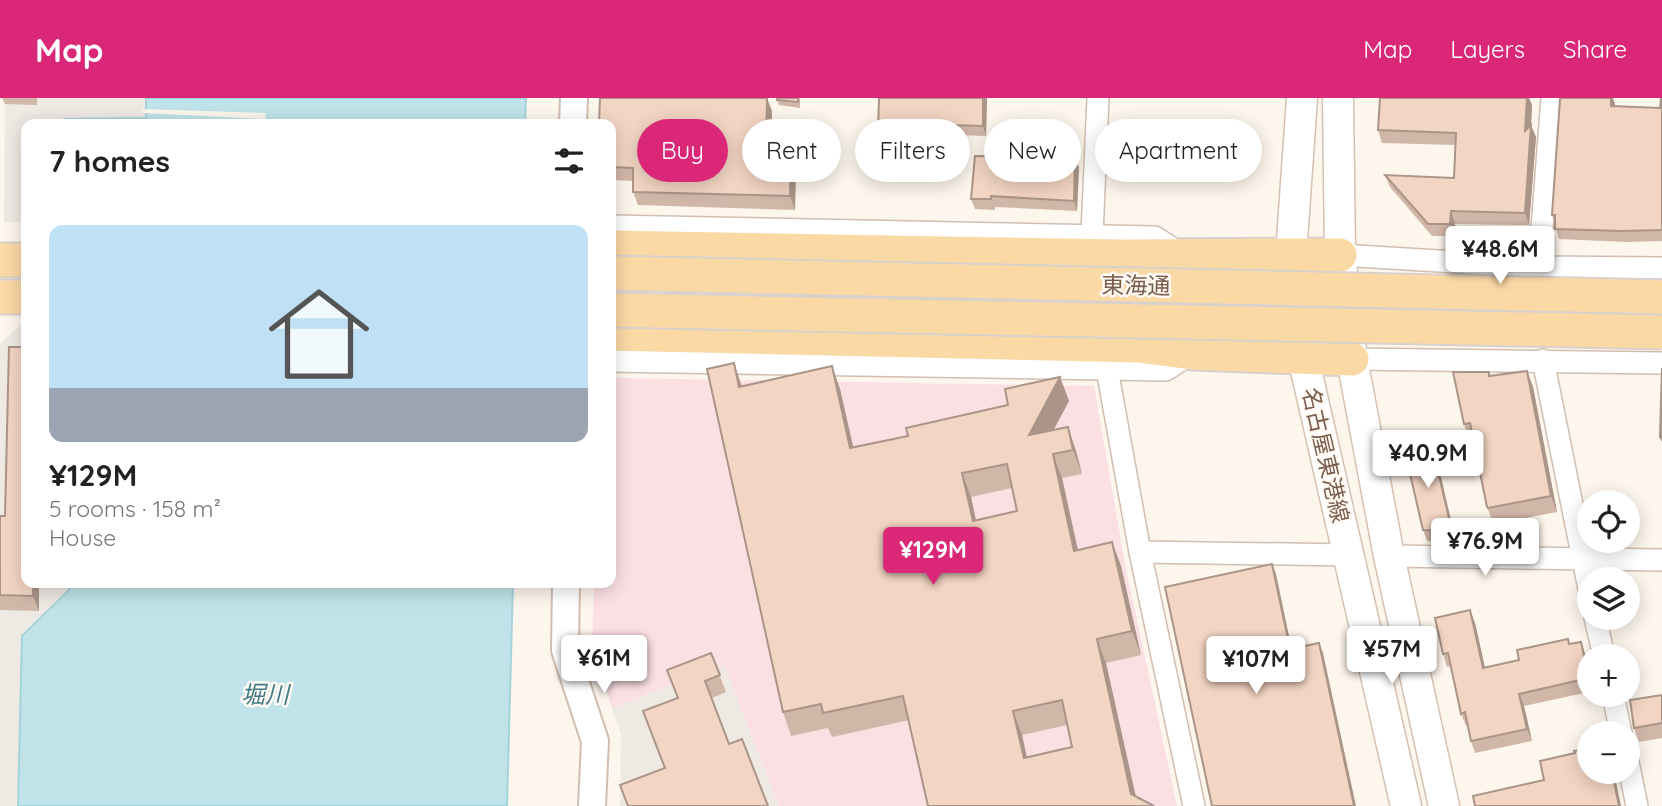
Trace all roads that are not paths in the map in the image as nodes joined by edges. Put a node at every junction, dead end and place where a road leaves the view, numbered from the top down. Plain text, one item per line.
1 (573, 98) edge
2 (1098, 98) edge
3 (1302, 98) edge
4 (1338, 98) edge
5 (1552, 98) edge
6 (573, 119) edge
7 (616, 226) edge
8 (1092, 234) junction
9 (616, 247) edge
10 (1182, 255) junction
11 (1291, 255) junction
12 (1340, 255) junction
13 (0, 260) edge
14 (21, 260) edge
15 (1539, 267) junction
16 (1662, 268) edge
17 (616, 273) edge
18 (0, 297) edge
19 (1662, 297) edge
20 (21, 298) edge
21 (616, 310) edge
22 (1662, 332) edge
23 (616, 334) edge
24 (1192, 353) junction
25 (1303, 357) junction
26 (1352, 359) junction
27 (1543, 360) junction
28 (616, 361) edge
29 (1662, 363) edge
30 (1107, 369) junction
31 (1140, 552) junction
32 (1349, 555) junction
33 (1389, 556) junction
34 (1582, 559) junction
35 (1662, 560) edge
36 (1584, 567) edge
37 (566, 588) edge
38 (1632, 784) edge
39 (592, 806) edge
40 (1194, 806) edge
41 (1406, 806) edge
42 (1444, 806) edge
43 (1637, 806) edge

1 - 6 street
2 - 8 street
3 - 11 main road, 名古屋東港線
4 - 12 main road, 名古屋東港線
5 - 15 street
7 - 8 street
8 - 10 street
9 - 10 main road
10 - 11 main road
11 - 12 main road
11 - 25 main road, 名古屋東港線
12 - 15 street
12 - 26 main road, 名古屋東港線
13 - 14 main road
15 - 16 street
17 - 19 main road, 東海通, bridge
18 - 20 main road
21 - 22 main road, 東海通, bridge
23 - 24 main road
24 - 25 main road
24 - 30 street
25 - 26 main road
25 - 32 main road, 名古屋東港線
26 - 27 street
26 - 33 main road, 名古屋東港線
27 - 29 street
27 - 34 street
28 - 30 street
30 - 31 street
31 - 32 street
31 - 40 street
32 - 41 main road, 名古屋東港線
33 - 34 street
33 - 42 main road, 名古屋東港線
34 - 35 street
34 - 36 street
37 - 39 street
38 - 43 street

